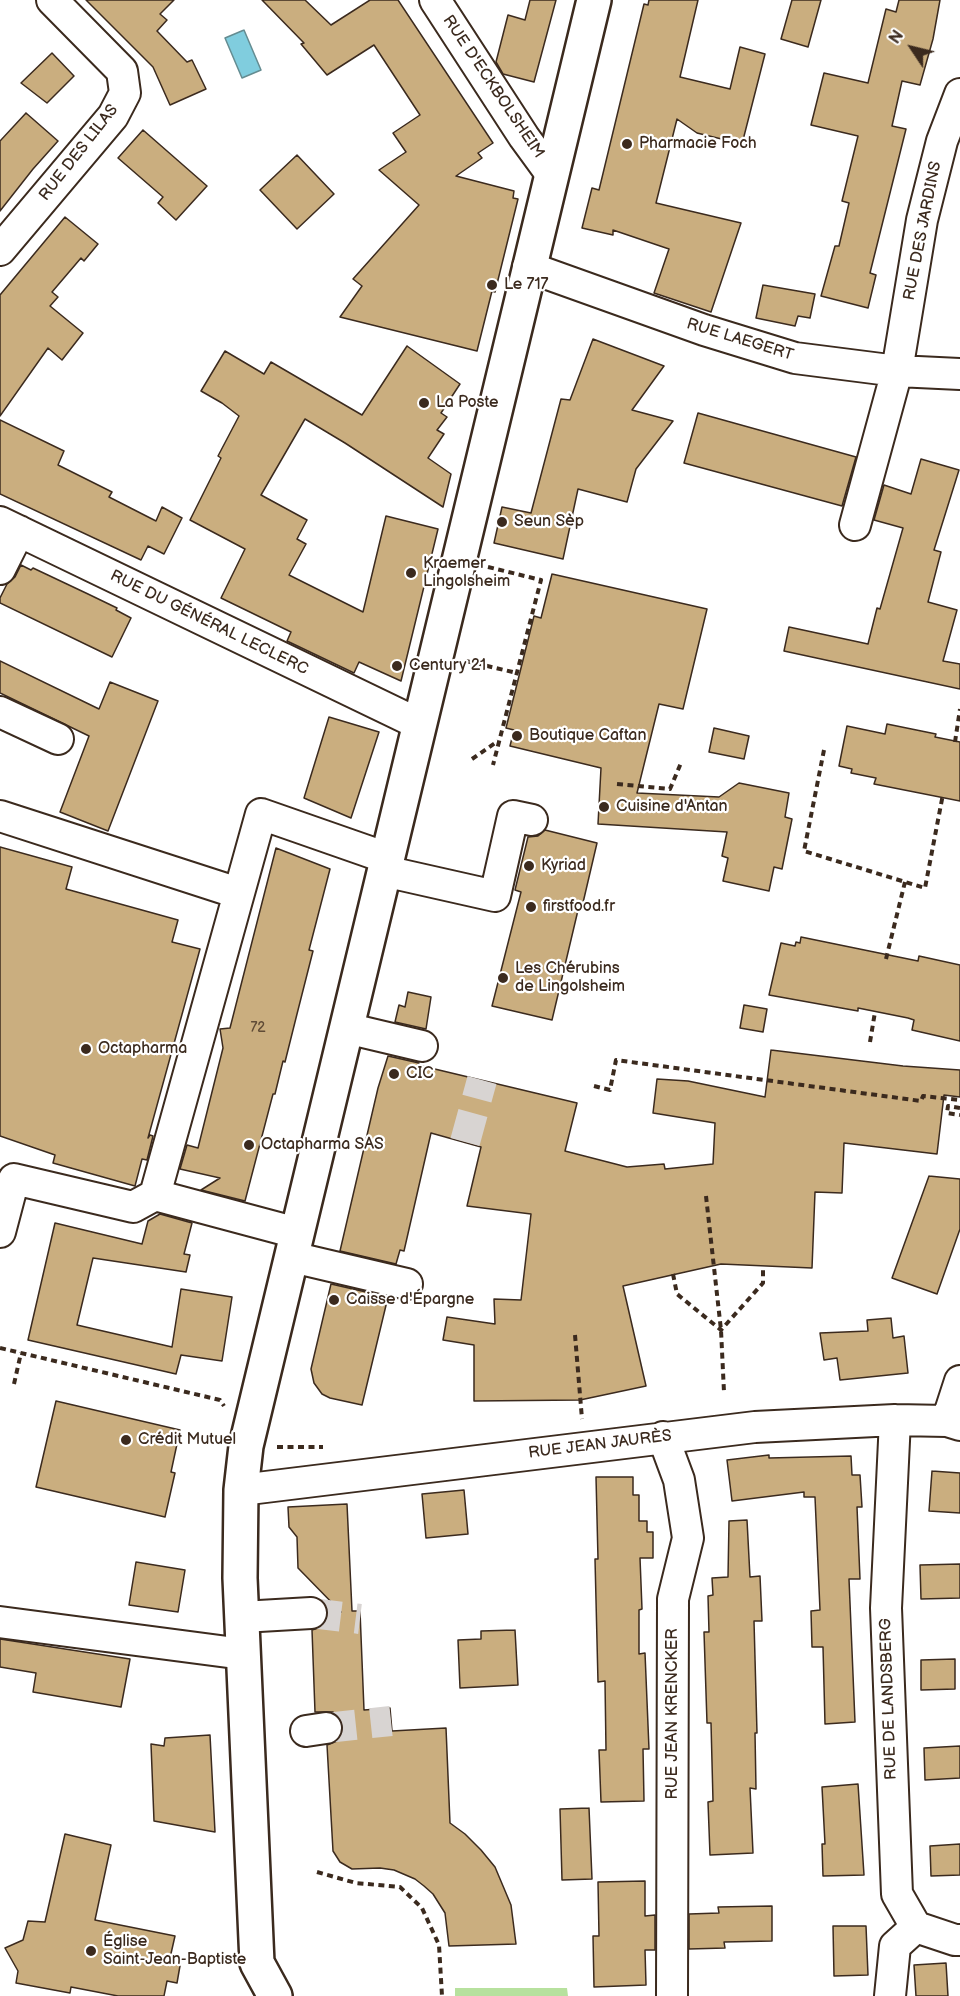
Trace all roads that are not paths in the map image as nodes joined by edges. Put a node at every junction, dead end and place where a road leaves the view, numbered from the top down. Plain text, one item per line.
1 (52, 0) edge
2 (435, 0) edge
3 (594, 0) edge
4 (960, 94) edge
5 (551, 174) junction
6 (0, 250) edge
7 (528, 267) junction
8 (897, 371) junction
9 (960, 374) edge
10 (855, 525) dead end
11 (9, 527) edge
12 (0, 569) edge
13 (0, 712) edge
14 (419, 724) junction
15 (58, 739) dead end
16 (0, 816) edge
17 (532, 820) dead end
18 (386, 865) junction
19 (238, 893) junction
20 (346, 1028) junction
21 (422, 1046) dead end
22 (155, 1195) junction
23 (0, 1232) edge
24 (295, 1245) junction
25 (407, 1284) dead end
26 (960, 1381) edge
27 (895, 1420) junction
28 (954, 1423) edge
29 (663, 1437) junction
30 (241, 1490) junction
31 (311, 1613) tunnel mouth
32 (242, 1617) junction
33 (0, 1622) edge
34 (243, 1654) junction
35 (916, 1927) junction
36 (960, 1940) edge
37 (275, 1996) edge
38 (672, 1996) edge
39 (890, 1996) edge

1 - 6 street, RUE DES LILAS
2 - 5 street, RUE D'ECKBOLSHEIM
3 - 5 main road
4 - 8 street, RUE DES JARDINS
5 - 7 main road
7 - 8 street, RUE LAEGERT
7 - 14 main road
8 - 9 street, RUE LAEGERT
8 - 10 street, RUE DES JARDINS
11 - 12 street
11 - 14 street, RUE DU GÉNÉRAL LECLERC
13 - 15 street
14 - 18 main road
16 - 19 street
17 - 18 street
18 - 19 street
18 - 20 main road
19 - 22 street
20 - 21 street
20 - 24 main road
22 - 23 street
22 - 24 street
24 - 25 street
24 - 30 main road
26 - 28 street
27 - 28 street, RUE JEAN JAURÈS
27 - 29 street, RUE JEAN JAURÈS
27 - 35 street, RUE DE LANDSBERG
29 - 30 street, RUE JEAN JAURÈS
29 - 38 street, RUE JEAN KRENCKER
30 - 32 main road
31 - 32 street
32 - 34 main road
33 - 34 street
34 - 37 main road
35 - 36 street
35 - 39 street

